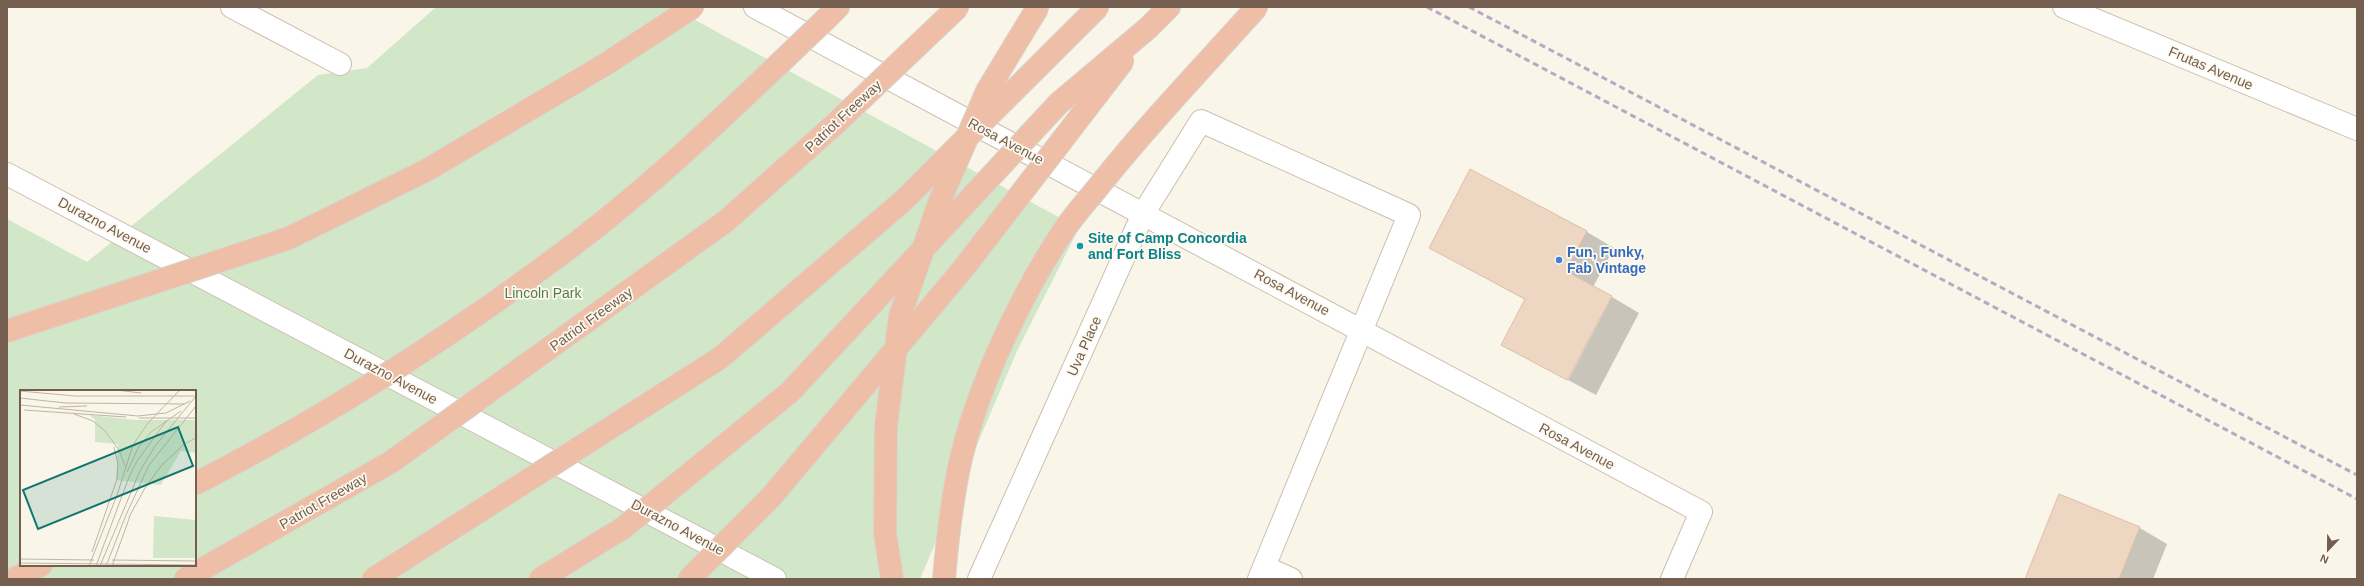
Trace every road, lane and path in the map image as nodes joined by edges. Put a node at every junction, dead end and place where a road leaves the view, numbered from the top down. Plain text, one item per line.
1 (232, 7) edge
2 (693, 7) edge
3 (755, 7) edge
4 (958, 7) edge
5 (1038, 7) edge
6 (1098, 7) edge
7 (1169, 7) edge
8 (1258, 7) edge
9 (2064, 7) edge
10 (832, 11) edge
11 (1148, 28) junction
12 (340, 64) dead end
13 (2357, 129) edge
14 (7, 174) edge
15 (1143, 214) junction
16 (1361, 329) junction
17 (7, 331) edge
18 (196, 483) edge
19 (39, 566) edge
20 (1261, 573) edge
21 (14, 579) edge
22 (185, 579) edge
23 (373, 579) edge
24 (540, 579) edge
25 (689, 579) edge
26 (775, 579) edge
27 (892, 579) edge
28 (944, 579) edge
29 (979, 579) edge
30 (1291, 579) edge
31 (1672, 579) edge

1 - 12 street
2 - 17 highway, bridge
3 - 15 street, Rosa Avenue
4 - 22 highway, Patriot Freeway, bridge
5 - 27 highway, bridge
6 - 23 highway, bridge
7 - 11 highway
8 - 28 highway, bridge
9 - 13 street, Frutas Avenue
10 - 18 highway, bridge
11 - 24 highway, bridge
11 - 25 highway, bridge
14 - 26 street, Durazno Avenue
15 - 16 street, Rosa Avenue
15 - 16 street, Uva Place
15 - 29 street, Uva Place
16 - 20 street
16 - 31 street, Rosa Avenue
19 - 21 highway
20 - 30 street

